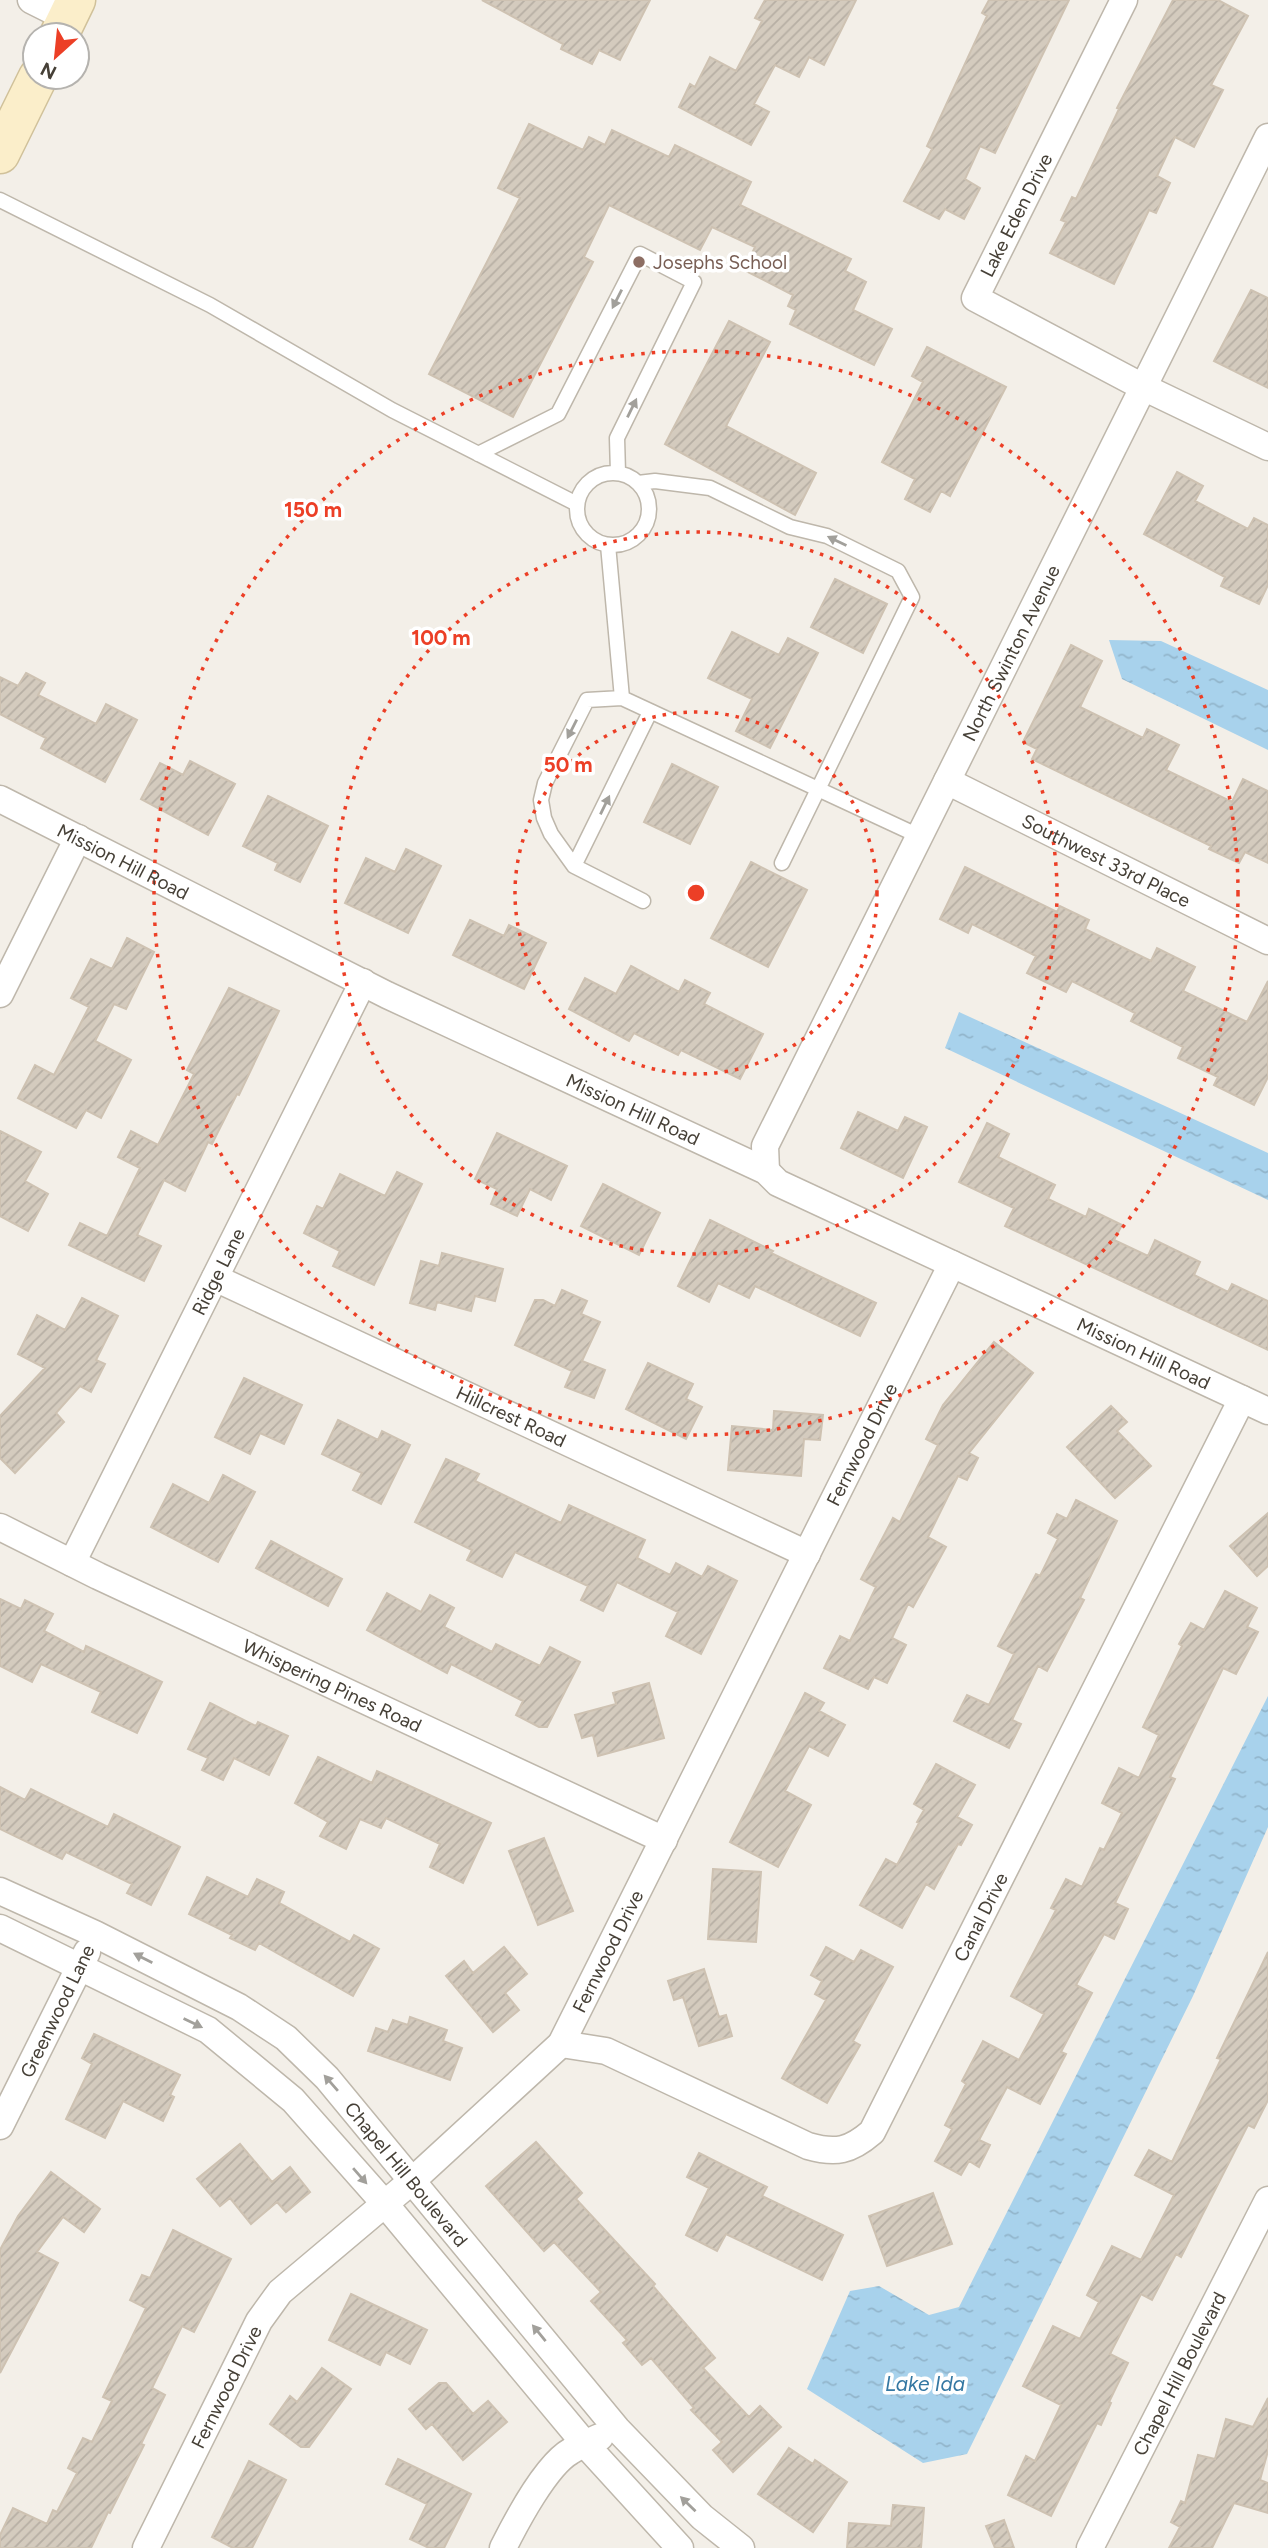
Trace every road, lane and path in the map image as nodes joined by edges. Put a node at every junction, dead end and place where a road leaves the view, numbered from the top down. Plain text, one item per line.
1 (31, 0) edge
2 (1124, 0) edge
3 (67, 18) edge
4 (31, 91) edge
5 (1268, 136) edge
6 (0, 154) edge
7 (0, 200) edge
8 (1143, 387) junction
9 (1268, 447) edge
10 (478, 454) junction
11 (618, 473) junction
12 (638, 483) junction
13 (575, 503) junction
14 (608, 545) junction
15 (622, 698) junction
16 (650, 712) junction
17 (947, 781) junction
18 (817, 789) junction
19 (0, 799) edge
20 (919, 836) junction
21 (78, 838) junction
22 (782, 863) dead end
23 (574, 866) junction
24 (643, 901) dead end
25 (1268, 941) edge
26 (363, 982) junction
27 (0, 994) edge
28 (766, 1171) junction
29 (952, 1264) junction
30 (215, 1278) junction
31 (1241, 1399) junction
32 (1268, 1411) edge
33 (0, 1527) edge
34 (807, 1554) junction
35 (72, 1563) junction
36 (664, 1840) junction
37 (0, 1891) edge
38 (0, 1928) edge
39 (96, 1934) junction
40 (79, 1967) junction
41 (561, 2044) junction
42 (0, 2126) edge
43 (413, 2180) junction
44 (1268, 2200) edge
45 (385, 2204) junction
46 (617, 2429) junction
47 (585, 2444) junction
48 (146, 2548) edge
49 (503, 2548) edge
50 (680, 2548) edge
51 (741, 2548) edge
52 (1090, 2548) edge

1 - 3 street
2 - 8 street, Lake Eden Drive
4 - 6 street
5 - 8 street, North Swinton Avenue
7 - 10 lane
8 - 9 street
8 - 17 street, North Swinton Avenue
11 -> 10 lane
10 - 13 lane
11 - 12 lane
11 - 13 lane
12 - 14 lane
18 -> 12 lane
13 - 14 lane
14 - 15 lane
15 - 16 lane
15 -> 23 lane
16 - 18 lane
23 -> 16 lane
17 - 20 street, North Swinton Avenue
17 - 25 street, Southwest 33rd Place
18 - 20 lane
18 - 22 lane
19 - 21 street, Mission Hill Road
20 - 28 street, North Swinton Avenue
21 - 26 street, Mission Hill Road
21 - 27 street
23 - 24 lane
26 - 28 street, Mission Hill Road
26 - 30 street, Ridge Lane
28 - 29 street, Mission Hill Road
29 - 31 street, Mission Hill Road
29 - 34 street, Fernwood Drive
30 - 34 street, Hillcrest Road
30 - 35 street, Ridge Lane
31 - 32 street, Mission Hill Road
31 - 41 street, Canal Drive
33 - 35 street, Whispering Pines Road
34 - 36 street, Fernwood Drive
35 - 36 street, Whispering Pines Road
36 - 41 street, Fernwood Drive
37 - 39 street, Chapel Hill Boulevard
38 - 40 street, Chapel Hill Boulevard
39 - 40 street, Greenwood Lane
43 -> 39 street, Chapel Hill Boulevard
40 - 42 street, Greenwood Lane
40 -> 45 street, Chapel Hill Boulevard
41 - 43 street, Fernwood Drive
43 - 45 street, Fernwood Drive
46 -> 43 street, Chapel Hill Boulevard
44 - 52 street, Chapel Hill Boulevard
45 - 47 street, Chapel Hill Boulevard
45 - 48 street, Fernwood Drive
46 - 47 street
51 -> 46 street, Chapel Hill Boulevard
47 - 49 street
47 - 50 street, Chapel Hill Boulevard

